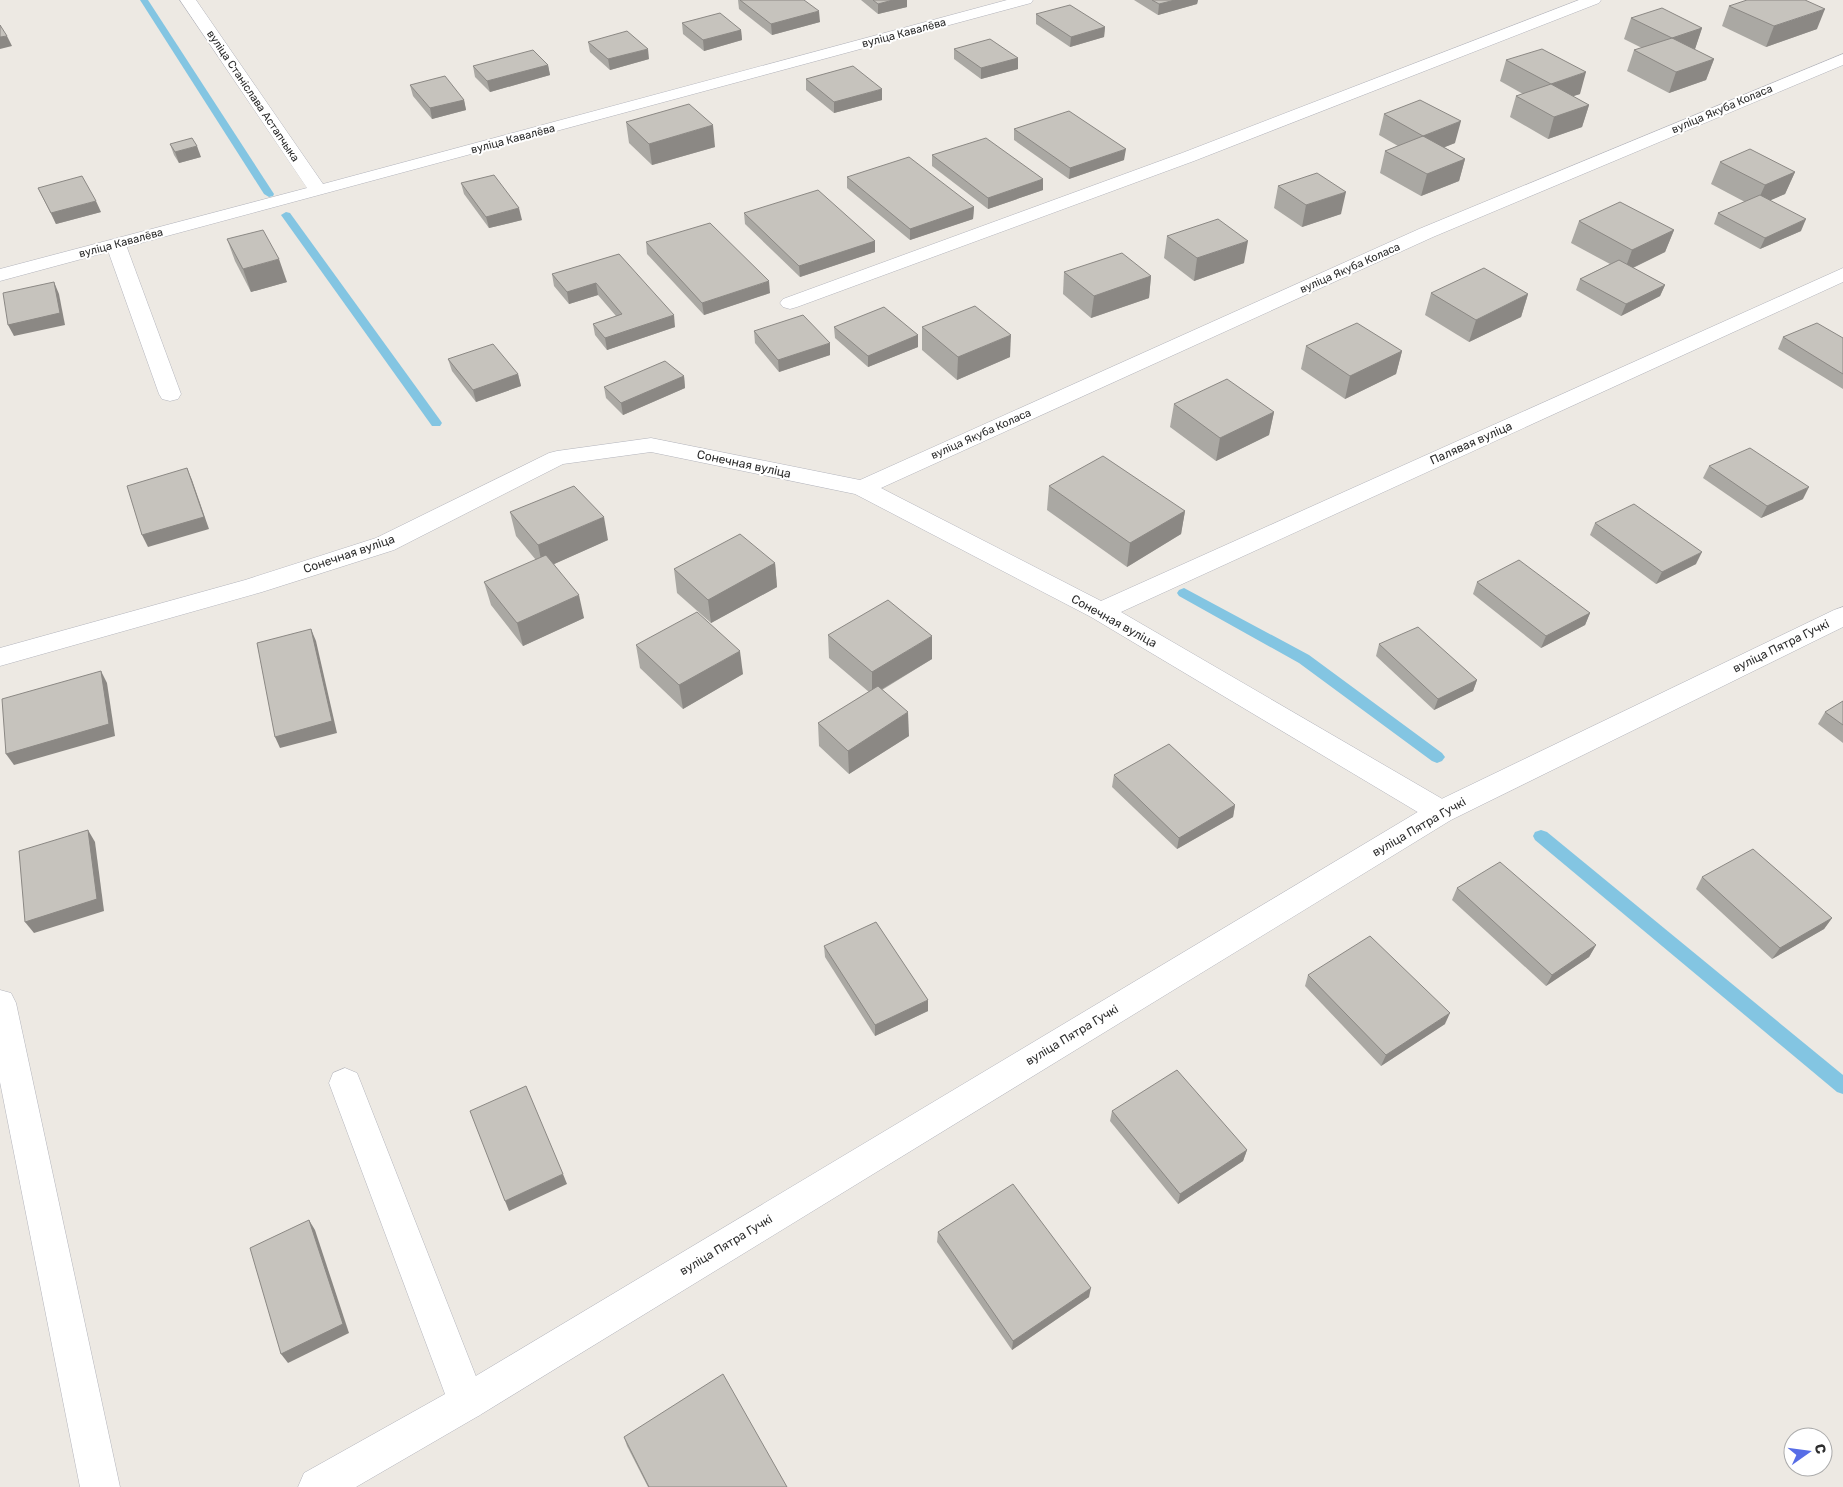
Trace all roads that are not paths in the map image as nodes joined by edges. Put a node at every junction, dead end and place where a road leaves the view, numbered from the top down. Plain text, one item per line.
1 (188, 0) edge
2 (1025, 0) edge
3 (1593, 0) edge
4 (1843, 59) edge
5 (318, 191) junction
6 (116, 245) junction
7 (1843, 274) edge
8 (0, 275) edge
9 (790, 303) dead end
10 (170, 394) dead end
11 (862, 488) junction
12 (1100, 612) junction
13 (1843, 616) edge
14 (0, 657) edge
15 (1441, 812) junction
16 (0, 1003) edge
17 (345, 1083) dead end
18 (467, 1402) junction
19 (100, 1487) edge
20 (318, 1487) edge

1 - 5 street, вуліца Станіслава Астапчыка
2 - 5 street, вуліца Кавалёва
3 - 9 street
4 - 11 street, вуліца Якуба Коласа
5 - 6 street, вуліца Кавалёва
6 - 8 street, вуліца Кавалёва
6 - 10 street
7 - 12 street, Палявая вуліца
11 - 12 street, Сонечная вуліца
11 - 14 street, Сонечная вуліца
12 - 15 street, Сонечная вуліца
13 - 15 street, вуліца Пятра Гучкі
15 - 18 street, вуліца Пятра Гучкі
16 - 19 street
17 - 18 street
18 - 20 street, вуліца Пятра Гучкі

